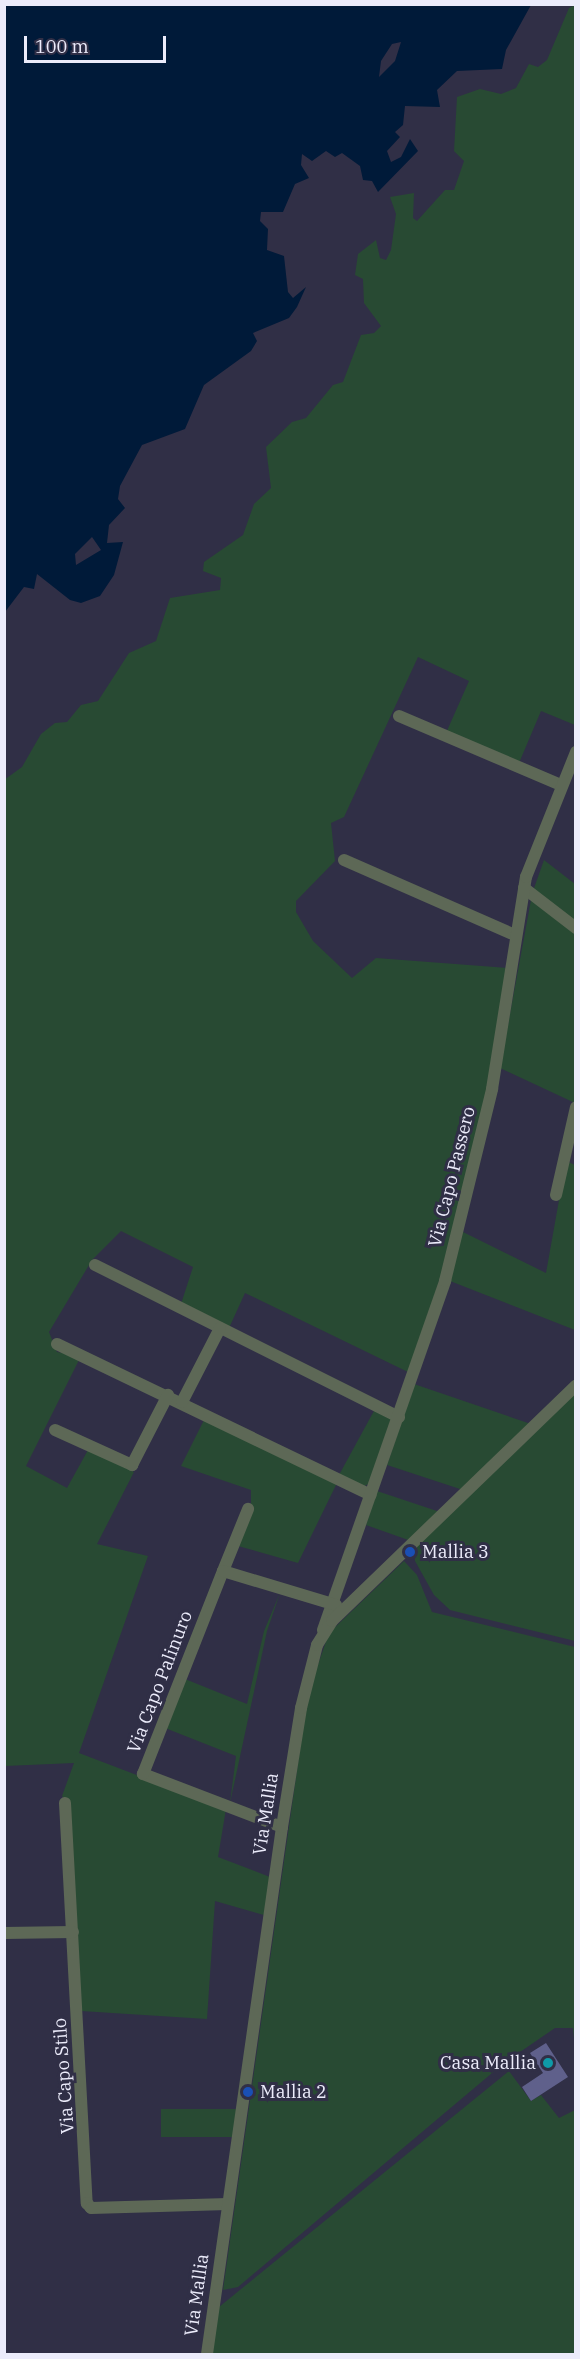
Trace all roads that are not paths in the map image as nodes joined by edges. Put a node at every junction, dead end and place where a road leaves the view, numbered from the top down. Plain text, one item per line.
1 (399, 716) dead end
2 (576, 752) edge
3 (561, 785) junction
4 (344, 860) dead end
5 (524, 888) junction
6 (576, 928) edge
7 (515, 935) junction
8 (573, 1108) edge
9 (556, 1195) dead end
10 (95, 1265) dead end
11 (220, 1328) junction
12 (57, 1344) dead end
13 (576, 1385) edge
14 (168, 1395) junction
15 (182, 1402) junction
16 (399, 1417) junction
17 (56, 1430) dead end
18 (371, 1496) junction
19 (248, 1509) dead end
20 (223, 1571) junction
21 (331, 1604) junction
22 (346, 1608) junction
23 (323, 1630) junction
24 (65, 1803) dead end
25 (282, 1827) junction
26 (73, 1932) junction
27 (4, 1933) edge
28 (228, 2204) junction
29 (207, 2355) edge

1 - 3 street
2 - 3 street, Via Capo Passero
3 - 5 street, Via Capo Passero
4 - 7 street
5 - 6 street
5 - 7 street, Via Capo Passero
7 - 16 street, Via Capo Passero
8 - 9 street
10 - 11 street
11 - 15 street
11 - 16 street
12 - 14 street
13 - 22 street, Via Mallia
14 - 15 street
14 - 17 street
15 - 18 street
16 - 18 street, Via Capo Passero
18 - 21 street, Via Capo Passero
19 - 20 street
20 - 21 street
20 - 25 street, Via Capo Palinuro
21 - 22 street
21 - 23 street, Via Capo Passero
22 - 23 street, Via Mallia
23 - 25 street, Via Mallia
24 - 26 street, Via Capo Stilo
25 - 28 street, Via Mallia
26 - 27 street
26 - 28 street, Via Capo Stilo
28 - 29 street, Via Mallia

